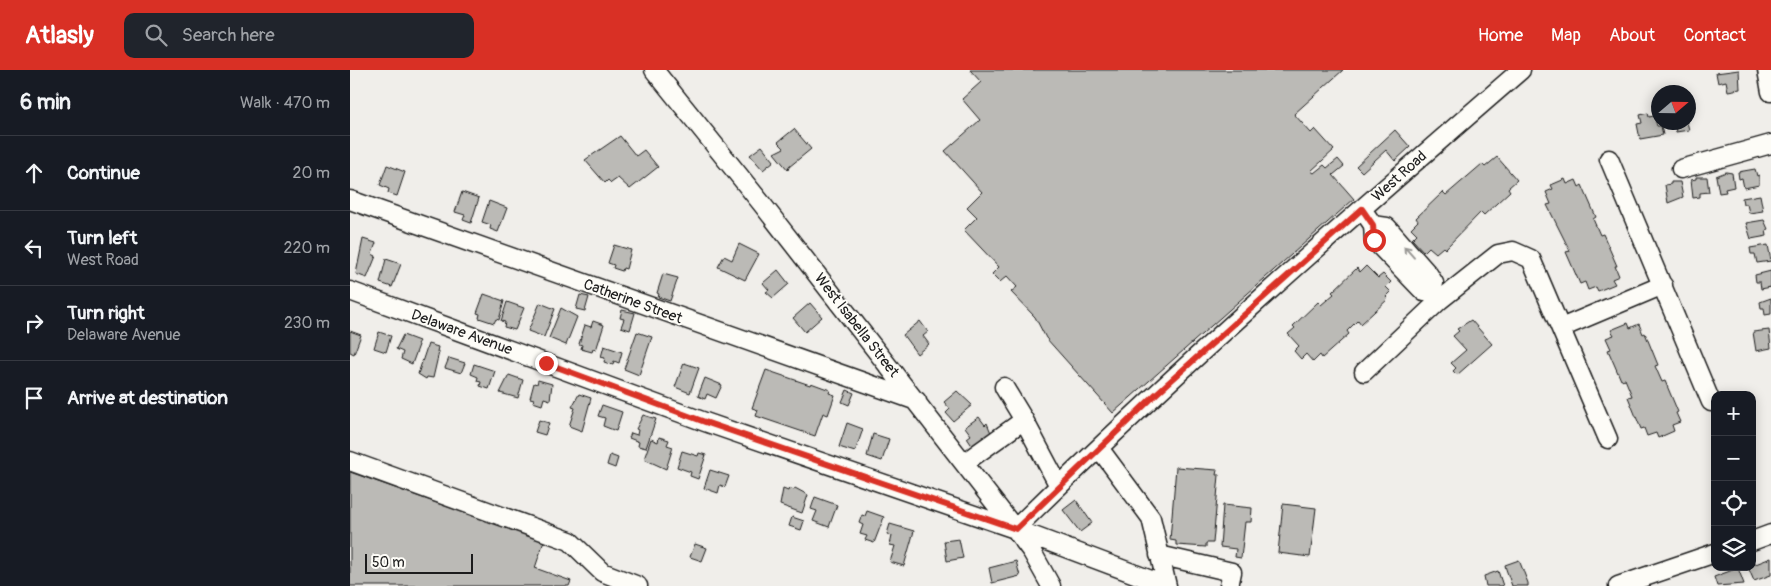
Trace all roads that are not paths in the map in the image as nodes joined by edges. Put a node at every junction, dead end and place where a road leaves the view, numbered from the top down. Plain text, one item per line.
1 (654, 70) edge
2 (1522, 70) edge
3 (1767, 70) edge
4 (1771, 92) edge
5 (1771, 144) edge
6 (1609, 159) dead end
7 (1681, 169) dead end
8 (350, 200) edge
9 (1362, 209) junction
10 (1663, 285) junction
11 (350, 291) edge
12 (1436, 295) junction
13 (1561, 328) junction
14 (1364, 372) dead end
15 (1004, 387) dead end
16 (916, 401) junction
17 (1711, 402) dead end
18 (1024, 420) junction
19 (1608, 438) dead end
20 (1099, 448) junction
21 (350, 461) edge
22 (964, 464) junction
23 (1059, 486) junction
24 (1016, 529) junction
25 (1771, 534) edge
26 (1756, 540) edge
27 (1711, 554) edge
28 (1159, 555) junction
29 (600, 579) edge
30 (638, 586) edge
31 (1051, 586) edge
32 (1167, 586) edge
33 (1229, 586) edge
34 (1618, 586) edge

1 - 16 street, West Isabella Street
2 - 9 street, West Road
3 - 4 street
5 - 7 street
6 - 10 street
8 - 16 street, Catherine Street
9 - 12 street
9 - 20 street, West Road
10 - 13 street
10 - 17 street
11 - 24 street, Delaware Avenue
12 - 13 street
12 - 14 street
13 - 19 street
15 - 18 street
16 - 22 street, West Isabella Street
18 - 22 street
18 - 23 street
20 - 23 street, West Road
20 - 28 street
21 - 29 street
22 - 24 street, West Isabella Street
23 - 24 street, West Road
24 - 31 street, West Isabella Street
24 - 32 street, Delaware Avenue
25 - 26 street
27 - 34 street
28 - 32 street
28 - 33 street
29 - 30 street

